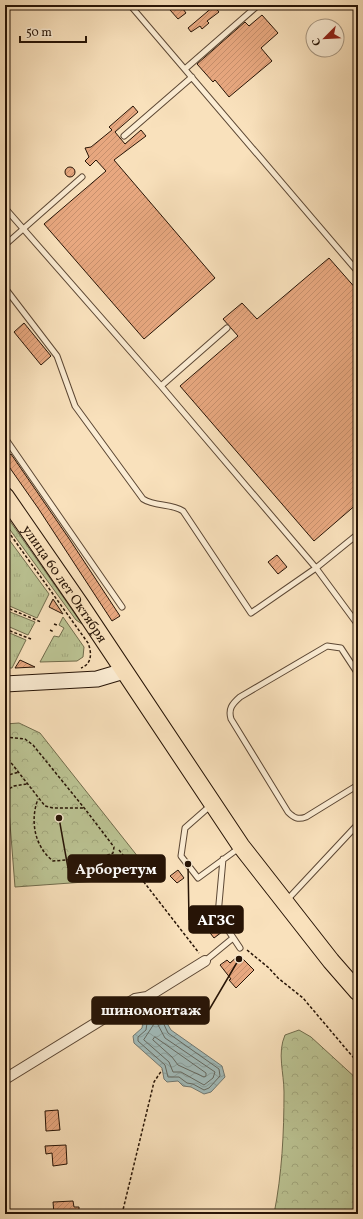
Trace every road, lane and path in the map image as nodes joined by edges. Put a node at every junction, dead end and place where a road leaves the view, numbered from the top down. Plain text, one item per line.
1 (130, 5) edge
2 (256, 8) dead end
3 (185, 70) junction
4 (192, 77) junction
5 (124, 136) dead end
6 (82, 178) dead end
7 (5, 208) edge
8 (23, 229) junction
9 (5, 245) edge
10 (358, 272) edge
11 (5, 288) edge
12 (227, 328) dead end
13 (161, 386) junction
14 (5, 438) edge
15 (5, 496) edge
16 (5, 527) edge
17 (358, 534) edge
18 (316, 568) junction
19 (5, 607) edge
20 (122, 607) dead end
21 (41, 622) dead end
22 (54, 624) dead end
23 (358, 624) edge
24 (57, 625) dead end
25 (5, 628) edge
26 (50, 630) dead end
27 (54, 632) dead end
28 (31, 639) dead end
29 (76, 668) dead end
30 (124, 671) junction
31 (358, 674) edge
32 (5, 684) edge
33 (5, 737) edge
34 (5, 756) edge
35 (19, 772) junction
36 (5, 776) edge
37 (27, 784) junction
38 (358, 785) edge
39 (5, 791) edge
40 (38, 799) junction
41 (212, 804) junction
42 (85, 809) junction
43 (358, 824) edge
44 (241, 846) junction
45 (119, 850) dead end
46 (223, 859) junction
47 (285, 903) junction
48 (233, 938) junction
49 (240, 948) joint
50 (205, 961) junction
51 (358, 992) edge
52 (358, 1063) edge
53 (162, 1070) dead end
54 (5, 1079) edge
55 (122, 1214) edge

1 - 3 lane
2 - 3 lane
3 - 4 lane
4 - 5 lane
4 - 10 lane
6 - 8 lane
7 - 8 lane
8 - 9 lane
8 - 13 lane
11 - 18 lane
12 - 13 lane
13 - 18 lane
14 - 20 lane
15 - 30 main road, улица 60 лет Октября
16 - 29 path
17 - 18 lane
18 - 23 lane
19 - 21 path
22 - 24 path
25 - 28 path
26 - 27 path
30 - 32 main road
30 - 41 main road, улица 60 лет Октября
31 - 38 lane
33 - 42 path
34 - 35 path
35 - 36 path
35 - 37 path
37 - 39 path
37 - 40 path
40 - 42 path
40 - 42 path
41 - 44 main road, улица 60 лет Октября
41 - 46 lane
43 - 47 lane
44 - 46 lane
44 - 47 main road, улица 60 лет Октября
45 - 50 path
46 - 48 lane
47 - 51 main road, улица 60 лет Октября
48 - 49 lane
48 - 50 lane
49 - 52 path
50 - 54 street
53 - 55 path

